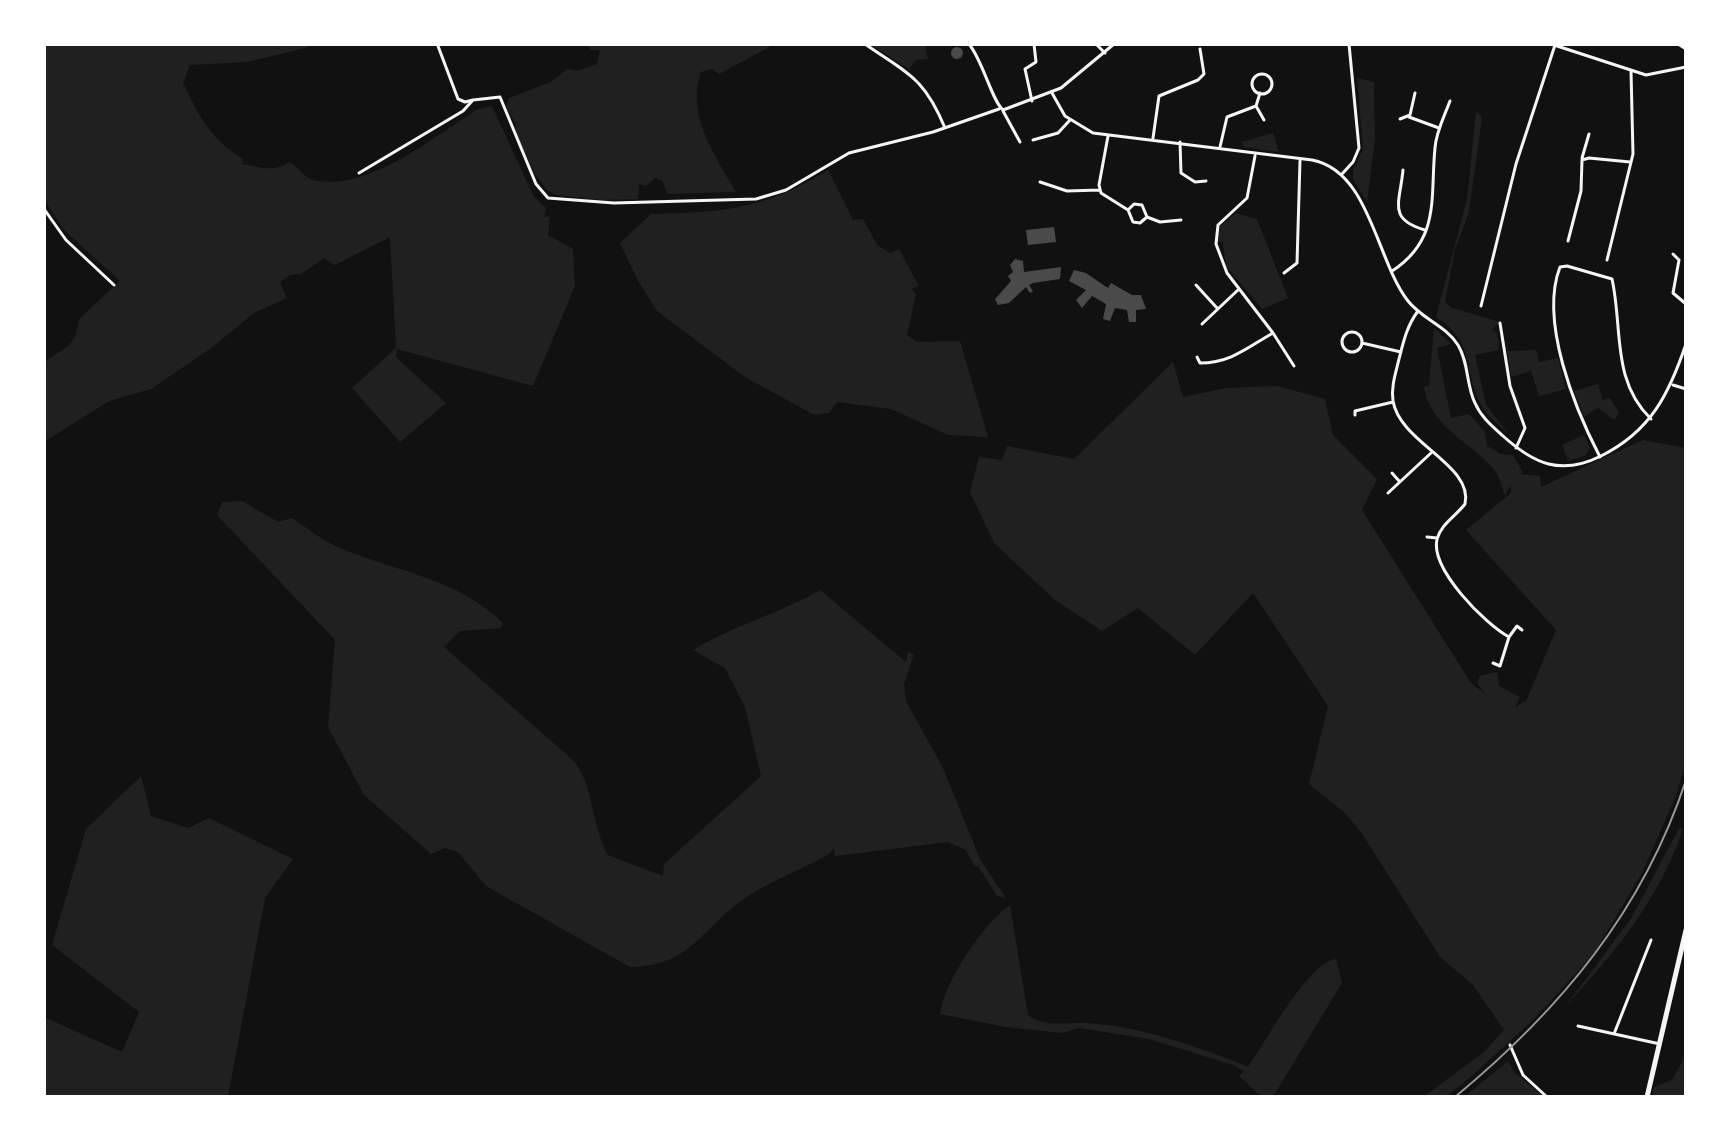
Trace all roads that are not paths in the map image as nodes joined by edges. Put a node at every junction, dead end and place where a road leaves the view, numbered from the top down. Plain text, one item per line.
1 (865, 44) edge
2 (969, 44) edge
3 (1034, 44) edge
4 (1096, 44) edge
5 (1114, 44) edge
6 (1349, 44) edge
7 (1444, 44) edge
8 (1452, 44) edge
9 (1678, 44) edge
10 (1553, 45) edge
11 (438, 46) dead end
12 (1200, 49) dead end
13 (1686, 49) edge
14 (1105, 53) junction
15 (1686, 67) edge
16 (1631, 71) junction
17 (1052, 93) junction
18 (1260, 93) junction
19 (1415, 93) dead end
20 (473, 100) junction
21 (1032, 101) junction
22 (1450, 101) dead end
23 (1256, 106) junction
24 (1001, 110) junction
25 (1409, 116) junction
26 (1400, 119) dead end
27 (1070, 120) junction
28 (1264, 120) dead end
29 (945, 128) junction
30 (1439, 128) junction
31 (1108, 134) junction
32 (1589, 134) dead end
33 (1153, 138) junction
34 (1033, 140) dead end
35 (1020, 142) dead end
36 (1180, 142) junction
37 (1220, 147) junction
38 (1255, 155) junction
39 (1300, 160) junction
40 (1581, 161) junction
41 (1631, 162) junction
42 (1403, 170) dead end
43 (359, 173) dead end
44 (1342, 174) junction
45 (1206, 181) dead end
46 (1040, 182) dead end
47 (1401, 183) junction
48 (1407, 183) dead end
49 (1100, 190) junction
50 (44, 209) edge
51 (1128, 210) junction
52 (1147, 217) junction
53 (1181, 220) dead end
54 (1425, 230) junction
55 (1564, 231) dead end
56 (1570, 233) junction
57 (1568, 241) dead end
58 (1673, 254) dead end
59 (1607, 260) dead end
60 (1392, 271) junction
61 (1284, 273) dead end
62 (114, 285) dead end
63 (1196, 285) dead end
64 (1239, 289) junction
65 (1686, 304) edge
66 (1481, 306) dead end
67 (1217, 308) junction
68 (1418, 311) junction
69 (1500, 323) dead end
70 (1202, 324) dead end
71 (1501, 330) junction
72 (1494, 331) dead end
73 (1273, 333) junction
74 (1361, 343) junction
75 (1686, 344) edge
76 (1401, 352) junction
77 (1240, 355) junction
78 (1197, 357) dead end
79 (1243, 362) dead end
80 (1295, 366) dead end
81 (1673, 385) junction
82 (1686, 389) edge
83 (1393, 402) junction
84 (1355, 415) dead end
85 (1651, 419) junction
86 (1516, 448) junction
87 (1431, 453) junction
88 (1600, 457) junction
89 (1392, 473) dead end
90 (1400, 482) junction
91 (1388, 493) dead end
92 (1427, 537) dead end
93 (1437, 538) junction
94 (1522, 630) dead end
95 (1509, 637) junction
96 (1493, 663) dead end
97 (1686, 930) edge
98 (1651, 940) dead end
99 (1578, 1026) dead end
100 (1614, 1034) junction
101 (1660, 1044) junction
102 (1510, 1045) dead end
103 (1547, 1097) edge
104 (1647, 1097) edge

1 - 29 street
2 - 24 street
3 - 21 street
4 - 14 street
5 - 14 street
6 - 44 street
7 - 8 street
9 - 13 street
10 - 16 street
10 - 66 street
11 - 20 street
12 - 33 street
14 - 17 street
15 - 16 street
16 - 41 street
17 - 21 street
17 - 27 street
18 - 18 street
18 - 23 street
19 - 25 street
20 - 29 street
20 - 43 street
21 - 24 street
22 - 30 street
23 - 28 street
23 - 37 street
24 - 29 street
24 - 35 street
25 - 26 street
25 - 30 street
27 - 31 street
27 - 34 street
30 - 54 street
31 - 33 street
31 - 49 street
32 - 40 street
33 - 36 street
36 - 37 street
36 - 45 street
37 - 38 street
38 - 39 street
38 - 64 street
39 - 44 street
39 - 61 street
40 - 41 street
40 - 56 street
41 - 59 street
42 - 47 street
44 - 60 street
46 - 49 street
47 - 48 street
47 - 54 street
49 - 51 street
50 - 62 street
51 - 52 street
51 - 52 street
52 - 53 street
54 - 60 street
55 - 56 street
56 - 57 street
58 - 65 street
60 - 68 street
63 - 67 street
64 - 67 street
64 - 73 street
67 - 70 street
68 - 76 street
68 - 86 street
69 - 71 street
71 - 72 street
71 - 86 street
73 - 77 street
73 - 80 street
74 - 74 street
74 - 76 street
75 - 81 street
76 - 83 street
77 - 78 street
77 - 79 street
81 - 82 street
81 - 85 street
83 - 84 street
83 - 87 street
85 - 88 street
85 - 88 street
86 - 88 street
87 - 90 street
87 - 93 street
89 - 90 street
90 - 91 street
92 - 93 street
93 - 95 street
94 - 95 street
95 - 96 street
97 - 101 highway
98 - 100 street
99 - 100 street
100 - 101 street
101 - 104 highway
102 - 103 street

